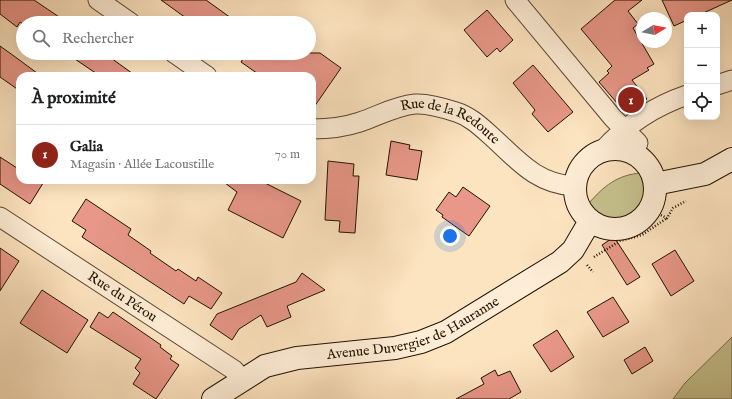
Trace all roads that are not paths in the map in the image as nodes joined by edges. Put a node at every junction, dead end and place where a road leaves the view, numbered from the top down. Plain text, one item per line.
1 (98, 0) edge
2 (515, 0) edge
3 (121, 16) edge
4 (184, 60) edge
5 (201, 72) edge
6 (732, 80) edge
7 (720, 84) edge
8 (684, 97) edge
9 (650, 112) junction
10 (316, 129) edge
11 (624, 129) junction
12 (637, 149) junction
13 (603, 150) junction
14 (732, 158) edge
15 (655, 184) junction
16 (574, 186) junction
17 (0, 217) edge
18 (590, 221) junction
19 (242, 379) junction
20 (213, 399) edge

1 - 3 street
2 - 11 street
4 - 5 street
6 - 7 street
8 - 9 street
9 - 11 street
9 - 12 street
10 - 16 street, Rue de la Redoute
11 - 12 street
11 - 13 street
12 - 13 main road
12 - 15 main road
13 - 16 main road
14 - 15 main road
15 - 18 main road
16 - 18 main road
17 - 19 street, Rue du Pérou
18 - 19 main road, Avenue Duvergier de Hauranne
19 - 20 main road, Avenue Duvergier de Hauranne

